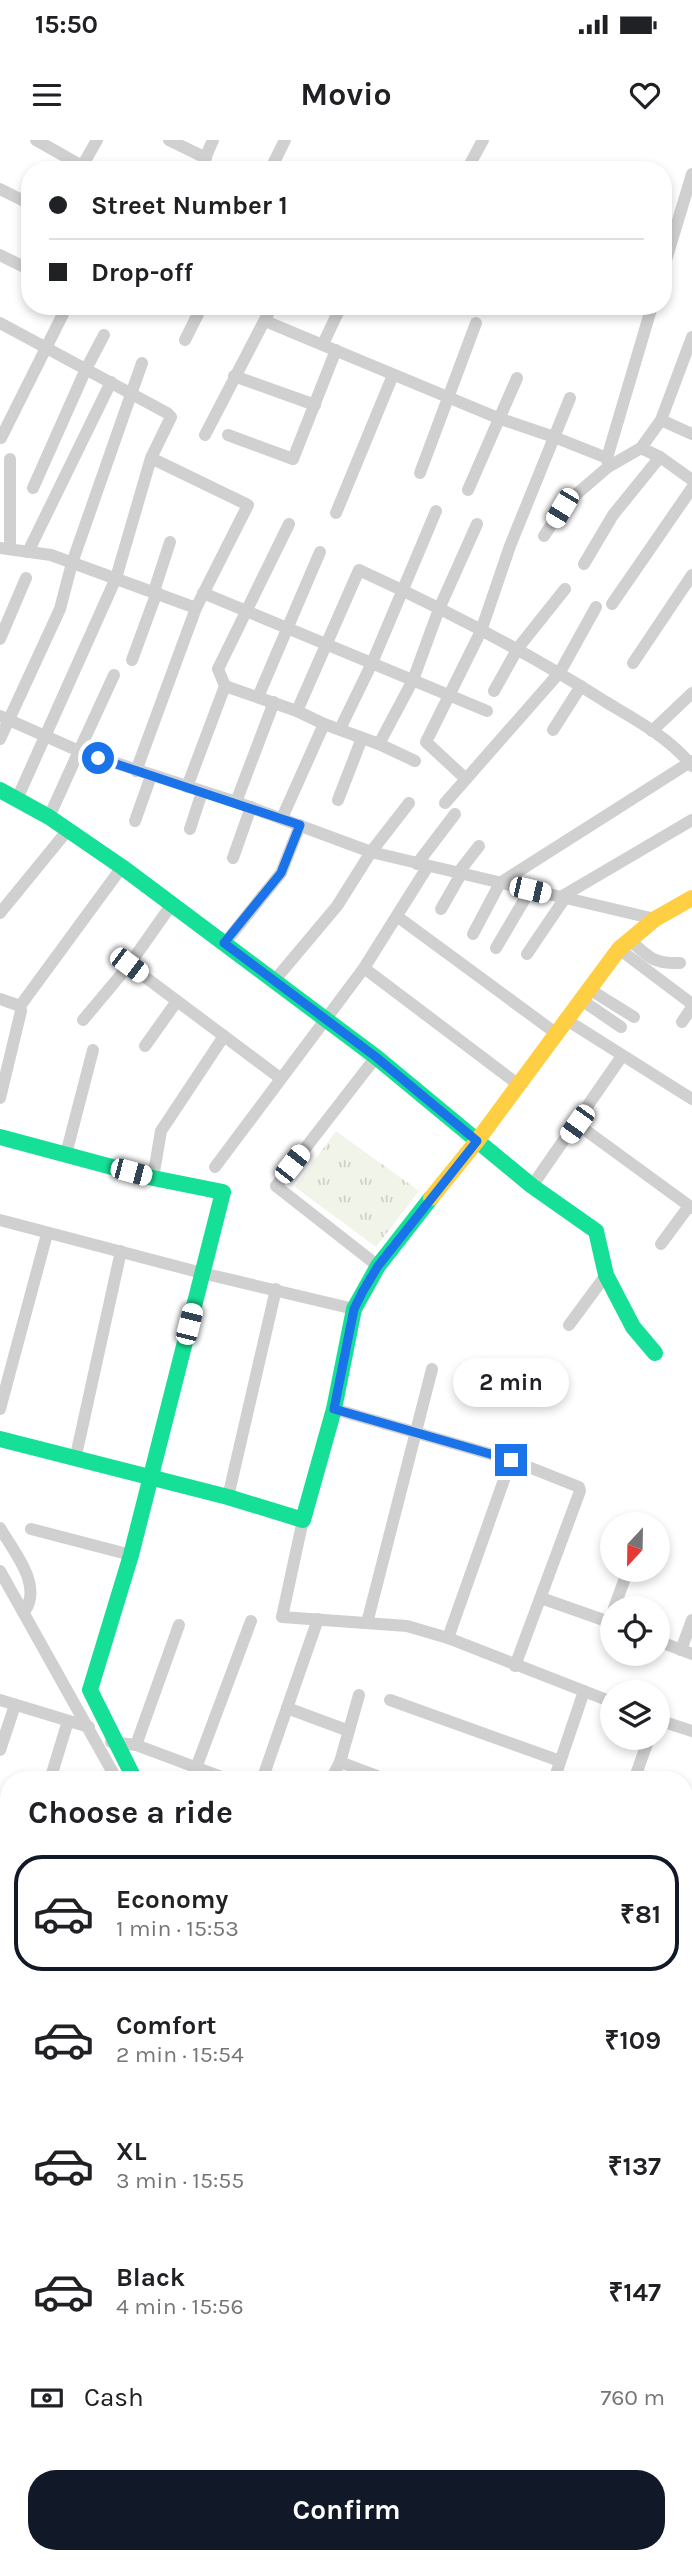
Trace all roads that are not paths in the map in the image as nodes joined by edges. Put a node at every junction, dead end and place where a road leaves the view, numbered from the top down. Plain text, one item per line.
1 (36, 140) edge
2 (97, 140) edge
3 (169, 140) edge
4 (213, 140) edge
5 (285, 140) edge
6 (483, 140) edge
7 (71, 161) edge
8 (88, 161) edge
9 (199, 161) edge
10 (204, 161) edge
11 (274, 161) edge
12 (472, 161) edge
13 (692, 174) edge
14 (0, 189) edge
15 (21, 200) edge
16 (672, 240) edge
17 (0, 255) edge
18 (21, 266) edge
19 (62, 315) edge
20 (198, 315) edge
21 (268, 315) edge
22 (337, 315) edge
23 (649, 315) edge
24 (265, 321) junction
25 (476, 323) dead end
26 (1, 325) edge
27 (104, 335) dead end
28 (692, 337) edge
29 (185, 340) dead end
30 (323, 344) junction
31 (46, 347) junction
32 (336, 350) junction
33 (142, 363) dead end
34 (86, 369) junction
35 (679, 374) junction
36 (393, 375) junction
37 (234, 376) junction
38 (517, 378) dead end
39 (692, 379) edge
40 (111, 383) junction
41 (133, 394) junction
42 (449, 397) junction
43 (570, 398) dead end
44 (315, 405) junction
45 (498, 418) junction
46 (661, 420) junction
47 (692, 434) edge
48 (205, 435) dead end
49 (228, 435) dead end
50 (554, 437) junction
51 (1, 438) edge
52 (641, 448) junction
53 (660, 457) junction
54 (151, 458) junction
55 (10, 460) dead end
56 (608, 463) junction
57 (420, 473) dead end
58 (692, 480) edge
59 (33, 488) dead end
60 (692, 488) edge
61 (468, 490) dead end
62 (436, 512) dead end
63 (336, 513) dead end
64 (289, 524) dead end
65 (477, 524) dead end
66 (544, 536) dead end
67 (170, 542) dead end
68 (5, 549) edge
69 (28, 552) junction
70 (320, 552) dead end
71 (72, 563) junction
72 (584, 564) dead end
73 (692, 575) edge
74 (26, 578) dead end
75 (116, 578) junction
76 (565, 589) dead end
77 (401, 590) junction
78 (156, 591) junction
79 (203, 593) junction
80 (612, 604) dead end
81 (596, 607) dead end
82 (196, 608) junction
83 (439, 609) junction
84 (247, 611) junction
85 (288, 628) junction
86 (481, 631) junction
87 (0, 639) edge
88 (328, 645) junction
89 (518, 648) junction
90 (132, 660) dead end
91 (372, 663) junction
92 (632, 663) dead end
93 (560, 672) junction
94 (114, 675) dead end
95 (413, 680) junction
96 (225, 686) junction
97 (581, 686) junction
98 (494, 691) dead end
99 (692, 692) edge
100 (448, 695) junction
101 (258, 697) junction
102 (274, 702) junction
103 (297, 711) junction
104 (487, 711) dead end
105 (4, 718) edge
106 (324, 723) junction
107 (340, 729) junction
108 (553, 730) dead end
109 (652, 730) junction
110 (45, 736) junction
111 (0, 738) edge
112 (362, 738) junction
113 (379, 744) junction
114 (79, 751) junction
115 (415, 761) dead end
116 (691, 763) edge
117 (136, 771) junction
118 (151, 776) junction
119 (466, 779) junction
120 (187, 787) junction
121 (202, 792) junction
122 (5, 794) edge
123 (338, 800) dead end
124 (236, 802) junction
125 (408, 803) dead end
126 (445, 803) dead end
127 (251, 807) junction
128 (455, 814) dead end
129 (49, 817) junction
130 (282, 818) junction
131 (692, 820) edge
132 (135, 821) dead end
133 (300, 825) junction
134 (190, 829) dead end
135 (67, 831) junction
136 (479, 846) dead end
137 (371, 852) junction
138 (233, 858) dead end
139 (423, 865) junction
140 (122, 867) junction
141 (459, 874) junction
142 (500, 883) junction
143 (530, 890) junction
144 (563, 897) junction
145 (692, 898) edge
146 (172, 904) junction
147 (441, 909) dead end
148 (0, 913) edge
149 (398, 917) junction
150 (655, 919) junction
151 (473, 934) dead end
152 (224, 943) junction
153 (624, 944) junction
154 (496, 948) dead end
155 (527, 954) dead end
156 (680, 963) dead end
157 (129, 965) junction
158 (364, 968) junction
159 (274, 981) junction
160 (585, 994) junction
161 (0, 999) edge
162 (177, 1001) junction
163 (20, 1006) junction
164 (692, 1006) edge
165 (634, 1017) dead end
166 (324, 1019) junction
167 (565, 1019) junction
168 (83, 1020) dead end
169 (682, 1022) dead end
170 (621, 1027) dead end
171 (556, 1034) junction
172 (224, 1036) junction
173 (145, 1045) dead end
174 (93, 1050) dead end
175 (622, 1056) junction
176 (376, 1057) junction
177 (3, 1076) edge
178 (280, 1078) junction
179 (519, 1085) junction
180 (0, 1098) edge
181 (692, 1099) edge
182 (577, 1124) junction
183 (0, 1137) edge
184 (477, 1141) junction
185 (66, 1154) junction
186 (215, 1167) dead end
187 (153, 1178) junction
188 (532, 1186) junction
189 (690, 1207) edge
190 (0, 1220) edge
191 (47, 1234) junction
192 (661, 1244) dead end
193 (121, 1251) junction
194 (378, 1266) junction
195 (202, 1273) junction
196 (606, 1275) junction
197 (276, 1289) junction
198 (354, 1309) junction
199 (569, 1325) dead end
200 (655, 1353) dead end
201 (432, 1368) dead end
202 (0, 1409) edge
203 (334, 1409) junction
204 (414, 1433) junction
205 (0, 1439) edge
206 (75, 1460) junction
207 (511, 1460) junction
208 (151, 1478) junction
209 (228, 1497) junction
210 (303, 1520) junction
211 (0, 1528) edge
212 (31, 1530) dead end
213 (131, 1555) junction
214 (0, 1571) edge
215 (541, 1598) junction
216 (24, 1612) junction
217 (600, 1613) edge
218 (318, 1619) junction
219 (692, 1620) edge
220 (251, 1622) dead end
221 (367, 1623) junction
222 (179, 1625) dead end
223 (448, 1638) junction
224 (670, 1646) edge
225 (687, 1652) edge
226 (515, 1666) junction
227 (584, 1691) junction
228 (359, 1695) dead end
229 (600, 1697) edge
230 (0, 1700) edge
231 (390, 1700) dead end
232 (15, 1705) junction
233 (287, 1708) junction
234 (68, 1721) junction
235 (670, 1724) edge
236 (89, 1727) junction
237 (349, 1731) junction
238 (692, 1731) edge
239 (107, 1742) junction
240 (136, 1745) junction
241 (0, 1750) edge
242 (645, 1750) edge
243 (560, 1761) junction
244 (340, 1762) junction
245 (196, 1768) junction
246 (53, 1771) edge
247 (115, 1771) edge
248 (128, 1771) edge
249 (204, 1771) edge
250 (265, 1771) edge
251 (336, 1771) edge
252 (364, 1771) edge
253 (557, 1771) edge
254 (637, 1771) edge

1 - 7 street
2 - 8 street
3 - 9 street
4 - 10 street
5 - 11 street
6 - 12 street
13 - 16 street
14 - 15 street
17 - 18 street
19 - 31 street
20 - 29 street
21 - 24 street
22 - 30 street
23 - 56 street
24 - 30 street
24 - 37 street
25 - 42 street
26 - 31 street
27 - 34 street
28 - 35 street
30 - 32 street
31 - 34 street
31 - 51 street
32 - 36 street
32 - 44 street
33 - 41 street
34 - 40 street
34 - 59 street
35 - 39 street
35 - 46 street
36 - 42 street
36 - 63 street
37 - 44 street
37 - 48 street
38 - 45 street
40 - 41 street
40 - 69 street
41 - 54 street
41 - 71 street
42 - 45 street
42 - 57 street
43 - 50 street
44 - 49 street
45 - 50 street
45 - 61 street
46 - 47 street
46 - 52 street
50 - 56 street
50 - 86 street
52 - 53 street
52 - 56 street
53 - 58 street
53 - 72 street
54 - 75 street
54 - 79 street
55 - 68 street
56 - 66 street
60 - 80 street
62 - 77 street
64 - 84 street
65 - 83 street
67 - 78 street
68 - 69 street
69 - 71 street
70 - 85 street
71 - 75 street
71 - 105 street
73 - 92 street
74 - 87 street
75 - 78 street
75 - 110 street
76 - 89 street
77 - 83 street
77 - 88 street
77 - 91 street
78 - 82 street
78 - 90 street
79 - 82 street
79 - 84 street
81 - 93 street
82 - 117 street
83 - 86 street
83 - 95 street
84 - 85 street
84 - 96 street
85 - 88 street
85 - 101 street
86 - 89 street
86 - 100 street
88 - 91 street
88 - 103 street
89 - 93 street
89 - 98 street
91 - 95 street
91 - 107 street
93 - 97 street
93 - 119 street
94 - 114 street
95 - 100 street
95 - 113 street
96 - 101 street
96 - 120 street
97 - 108 street
97 - 109 street
99 - 109 street
100 - 104 street
100 - 119 street
101 - 102 street
102 - 103 street
102 - 124 street
103 - 106 street
105 - 110 street
105 - 111 street
106 - 107 street
106 - 130 street
107 - 112 street
109 - 116 street
110 - 114 street
110 - 122 street
112 - 113 street
112 - 123 street
113 - 115 street
114 - 117 street
114 - 129 street
116 - 142 street
117 - 118 street
118 - 120 street
118 - 132 street
119 - 126 street
120 - 121 street
121 - 124 street
121 - 134 street
122 - 129 street
124 - 127 street
125 - 137 street
127 - 130 street
127 - 138 street
128 - 139 street
129 - 135 street
130 - 133 street
131 - 144 street
133 - 137 street
133 - 152 street
135 - 140 street
135 - 148 street
136 - 141 street
137 - 139 street
137 - 159 street
139 - 141 street
139 - 149 street
140 - 146 street
140 - 163 street
141 - 142 street
141 - 147 street
142 - 143 street
142 - 151 street
143 - 144 street
143 - 154 street
144 - 150 street
144 - 155 street
145 - 150 street
146 - 152 street
146 - 157 street
149 - 158 street
149 - 171 street
150 - 153 street
152 - 159 street
153 - 156 street
153 - 160 street
153 - 164 street
157 - 162 street
157 - 168 street
158 - 166 street
158 - 179 street
159 - 166 street
160 - 165 street
160 - 167 street
160 - 170 street
161 - 163 street
162 - 172 street
162 - 173 street
163 - 177 street
164 - 169 street
166 - 176 street
166 - 178 street
167 - 171 street
167 - 175 street
171 - 179 street
172 - 178 street
172 - 187 street
174 - 185 street
175 - 181 street
175 - 182 street
176 - 184 street
176 - 194 street
177 - 180 street
178 - 186 street
179 - 184 street
182 - 188 street
182 - 189 street
183 - 185 street
184 - 188 street
184 - 194 street
185 - 187 street
187 - 195 street
188 - 196 street
189 - 192 street
190 - 191 street
191 - 193 street
191 - 202 street
193 - 195 street
193 - 206 street
194 - 198 street
195 - 197 street
195 - 208 street
196 - 199 street
196 - 200 street
197 - 198 street
197 - 209 street
198 - 203 street
201 - 204 street
203 - 204 street
203 - 210 street
204 - 207 street
204 - 221 street
205 - 206 street
206 - 208 street
207 - 215 street
207 - 223 street
208 - 209 street
208 - 213 street
209 - 210 street
210 - 218 street
211 - 216 street
212 - 213 street
213 - 239 street
214 - 216 street
215 - 217 street
215 - 226 street
216 - 236 street
218 - 221 street
218 - 233 street
219 - 225 street
220 - 245 street
221 - 223 street
222 - 240 street
223 - 226 street
224 - 225 street
226 - 227 street
227 - 229 street
227 - 243 street
228 - 237 street
230 - 232 street
231 - 243 street
232 - 234 street
232 - 241 street
233 - 237 street
233 - 250 street
234 - 236 street
234 - 246 street
235 - 238 street
236 - 239 street
237 - 244 street
239 - 240 street
239 - 247 street
239 - 248 street
240 - 245 street
242 - 254 street
243 - 253 street
244 - 251 street
244 - 252 street
245 - 249 street

